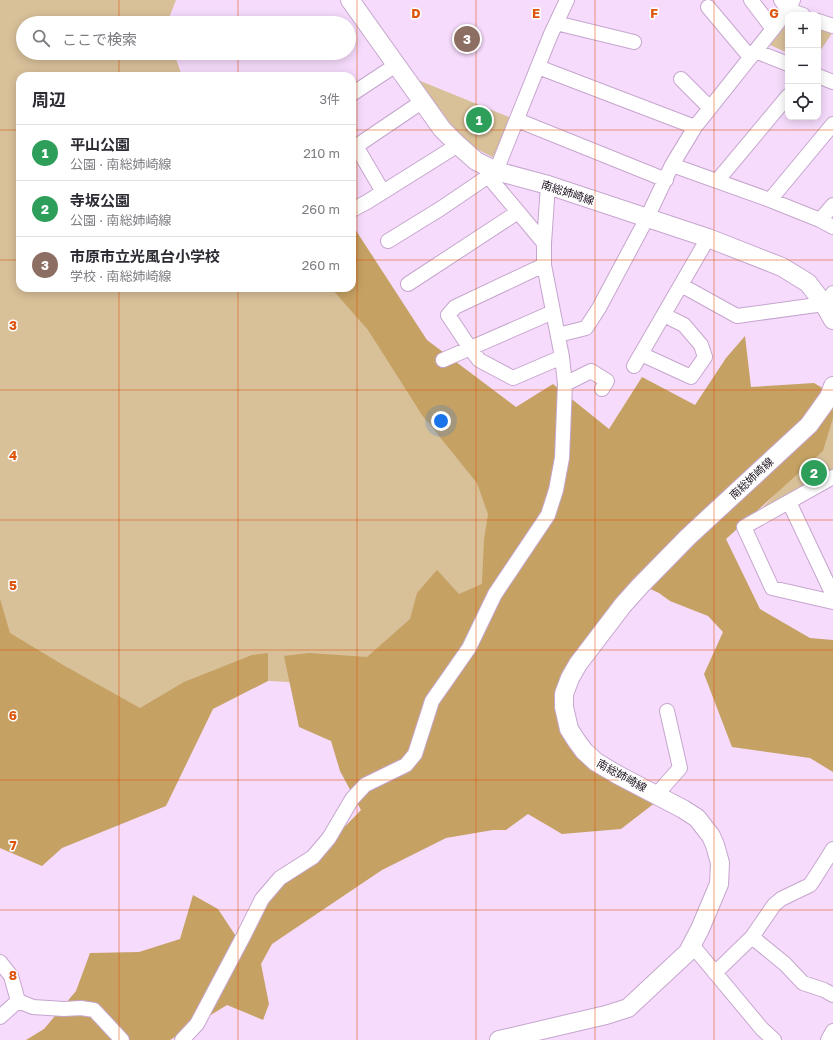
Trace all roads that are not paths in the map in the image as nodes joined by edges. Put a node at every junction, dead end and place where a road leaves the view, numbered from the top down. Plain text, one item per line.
1 (350, 0) edge
2 (566, 0) edge
3 (751, 0) edge
4 (787, 3) edge
5 (708, 7) dead end
6 (799, 12) edge
7 (821, 22) edge
8 (556, 23) junction
9 (833, 26) edge
10 (773, 28) junction
11 (634, 42) dead end
12 (753, 54) junction
13 (785, 63) edge
14 (396, 65) junction
15 (538, 67) junction
16 (821, 77) edge
17 (682, 79) dead end
18 (833, 82) edge
19 (356, 91) edge
20 (785, 100) edge
21 (423, 102) junction
22 (710, 108) junction
23 (517, 120) junction
24 (833, 124) edge
25 (695, 127) junction
26 (458, 145) junction
27 (356, 147) edge
28 (356, 151) edge
29 (672, 165) junction
30 (496, 171) junction
31 (666, 180) junction
32 (717, 181) junction
33 (548, 185) junction
34 (383, 192) junction
35 (770, 200) junction
36 (833, 205) edge
37 (356, 208) edge
38 (518, 212) junction
39 (647, 218) junction
40 (820, 220) junction
41 (833, 227) edge
42 (708, 238) junction
43 (388, 241) dead end
44 (544, 243) junction
45 (544, 265) junction
46 (408, 284) dead end
47 (681, 285) junction
48 (829, 298) edge
49 (553, 312) junction
50 (664, 315) junction
51 (833, 320) edge
52 (558, 335) junction
53 (470, 348) junction
54 (562, 356) junction
55 (442, 360) dead end
56 (565, 384) junction
57 (833, 386) edge
58 (602, 389) dead end
59 (833, 477) edge
60 (789, 502) junction
61 (833, 595) edge
62 (833, 602) edge
63 (667, 711) dead end
64 (657, 794) junction
65 (833, 851) edge
66 (752, 937) junction
67 (692, 945) junction
68 (0, 962) edge
69 (714, 973) junction
70 (833, 995) edge
71 (18, 1001) junction
72 (0, 1017) edge
73 (833, 1031) edge
74 (122, 1040) edge
75 (182, 1040) edge
76 (499, 1040) edge
77 (774, 1040) edge
78 (828, 1040) edge

1 - 14 main road, 南総姉崎線
2 - 8 street
3 - 10 street
4 - 6 street
4 - 10 street
5 - 12 street
7 - 9 street
8 - 11 street
8 - 15 street
10 - 12 street
12 - 13 street
12 - 22 street
14 - 19 street
14 - 21 main road, 南総姉崎線
15 - 23 street
15 - 25 street
16 - 18 street
17 - 22 street
20 - 32 street
21 - 26 main road, 南総姉崎線
21 - 27 street
22 - 25 street
23 - 30 street
23 - 31 street
24 - 35 street
25 - 29 street
26 - 30 main road, 南総姉崎線
26 - 34 street
28 - 34 street
29 - 31 street
29 - 32 street
30 - 33 main road, 南総姉崎線
30 - 38 street
30 - 43 street
31 - 39 street
32 - 35 street
33 - 39 main road, 南総姉崎線
33 - 44 street
34 - 37 street
35 - 40 street
36 - 40 street
38 - 44 street
38 - 46 street
39 - 42 main road, 南総姉崎線
39 - 52 street
40 - 41 street
42 - 47 street
42 - 48 main road, 南総姉崎線
44 - 45 street
45 - 49 street
45 - 53 street
47 - 48 street
47 - 50 street
48 - 51 main road, 南総姉崎線
49 - 52 street
49 - 53 street
50 - 50 street
52 - 54 street
53 - 54 street
53 - 55 street
54 - 56 street
56 - 58 street
56 - 75 street
57 - 64 main road, 南総姉崎線
59 - 60 street
60 - 61 street
60 - 62 street
63 - 64 street
64 - 67 main road, 南総姉崎線
65 - 66 street
66 - 69 street
66 - 70 street
67 - 69 street
67 - 76 main road, 南総姉崎線
68 - 71 street
69 - 77 street
71 - 72 street
71 - 74 street
73 - 78 street

